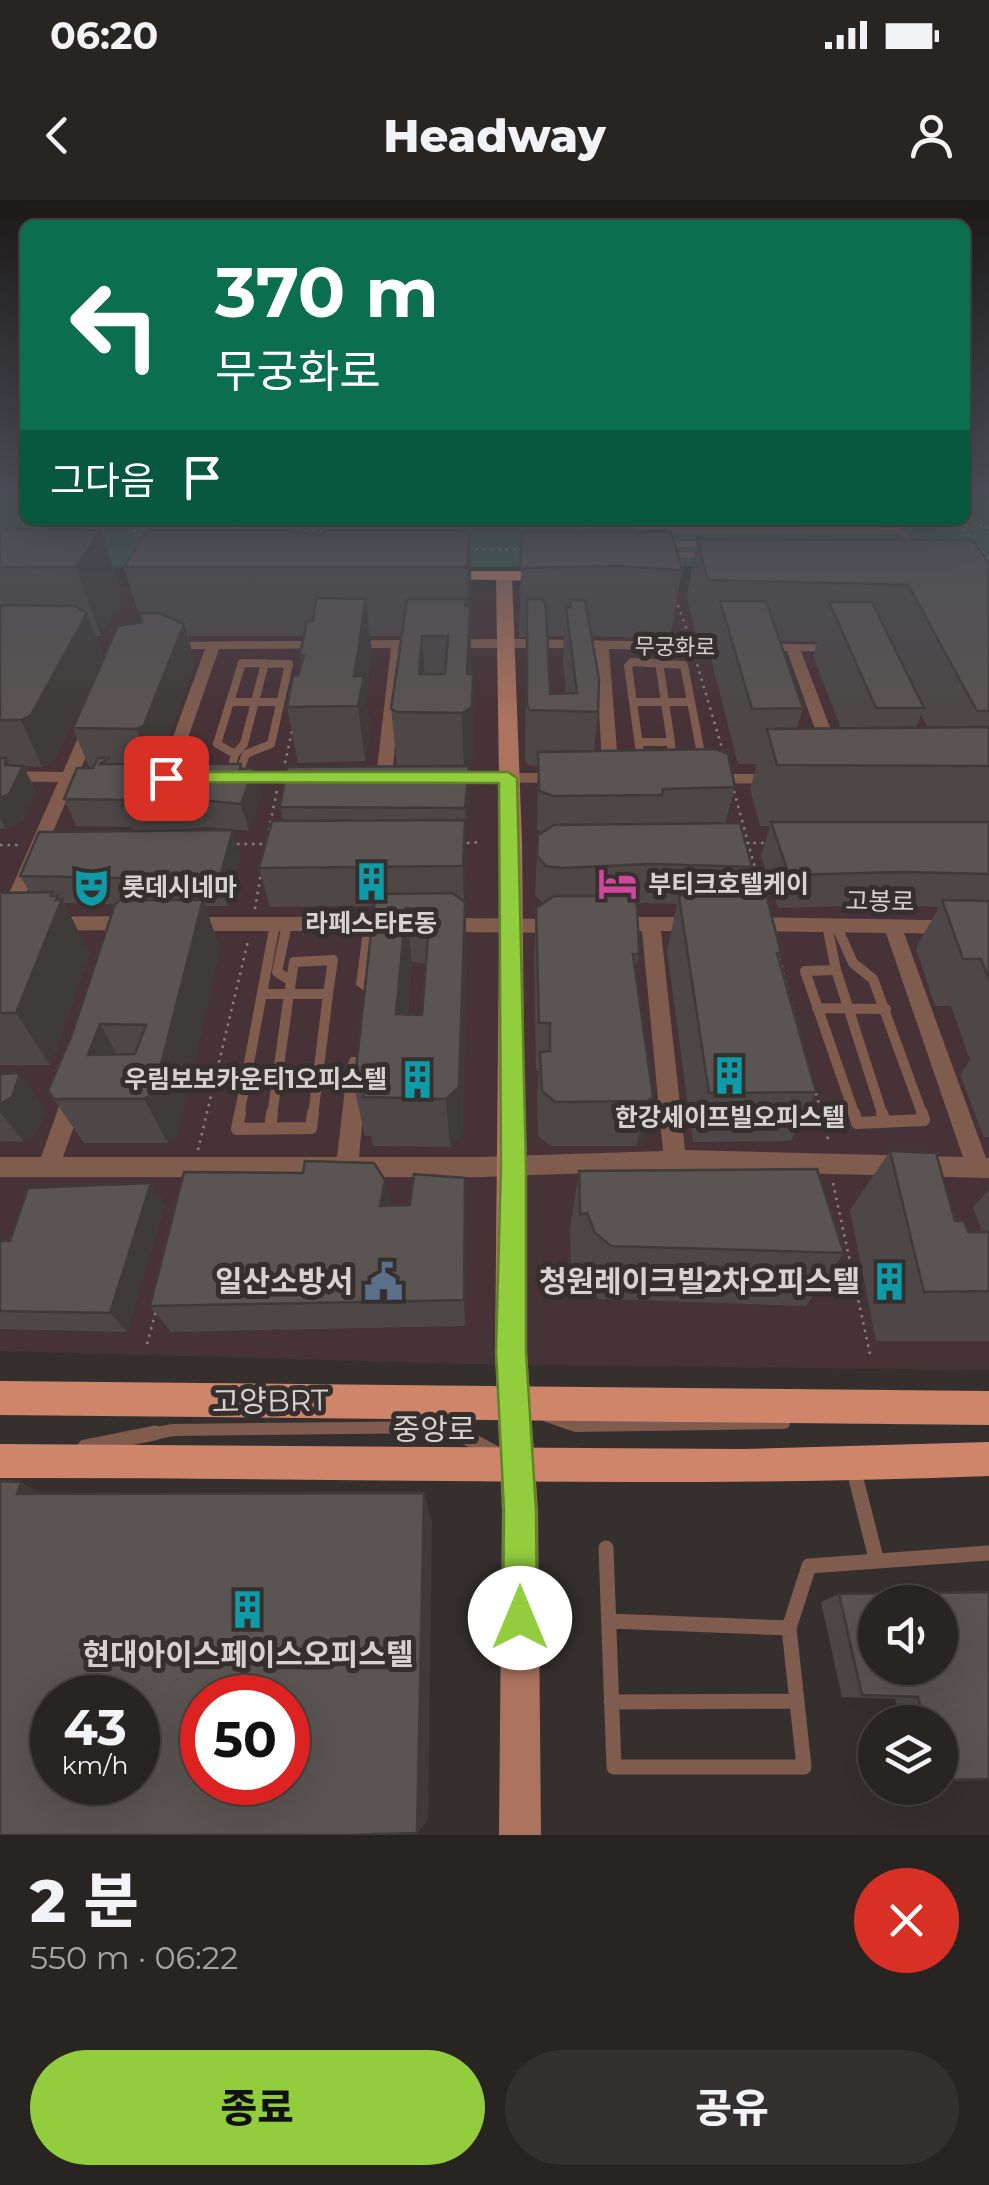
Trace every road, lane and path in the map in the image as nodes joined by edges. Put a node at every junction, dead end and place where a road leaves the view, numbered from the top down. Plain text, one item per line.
1 (424, 580) edge
2 (504, 581) junction
3 (574, 581) edge
4 (674, 594) edge
5 (398, 644) junction
6 (506, 644) junction
7 (691, 644) dead end
8 (213, 645) junction
9 (602, 645) junction
10 (157, 646) edge
11 (793, 648) junction
12 (850, 648) edge
13 (694, 653) dead end
14 (659, 662) junction
15 (266, 663) junction
16 (231, 702) junction
17 (255, 702) junction
18 (280, 702) junction
19 (634, 702) junction
20 (664, 702) junction
21 (689, 702) junction
22 (100, 703) edge
23 (295, 718) edge
24 (639, 742) junction
25 (672, 746) junction
26 (235, 754) junction
27 (724, 754) edge
28 (836, 768) edge
29 (284, 769) edge
30 (0, 776) edge
31 (227, 777) junction
32 (332, 777) edge
33 (70, 778) junction
34 (116, 778) edge
35 (165, 778) edge
36 (403, 778) edge
37 (423, 778) edge
38 (508, 778) junction
39 (696, 779) junction
40 (786, 780) edge
41 (732, 783) junction
42 (277, 790) dead end
43 (461, 842) edge
44 (480, 842) dead end
45 (730, 842) edge
46 (748, 843) junction
47 (767, 843) edge
48 (0, 844) edge
49 (228, 844) edge
50 (266, 844) junction
51 (286, 844) edge
52 (23, 845) dead end
53 (263, 860) edge
54 (762, 893) edge
55 (254, 910) dead end
56 (281, 924) junction
57 (373, 924) junction
58 (650, 924) junction
59 (831, 925) junction
60 (892, 926) junction
61 (510, 927) junction
62 (1, 928) edge
63 (989, 928) edge
64 (248, 941) dead end
65 (779, 957) edge
66 (836, 970) junction
67 (291, 981) junction
68 (264, 994) junction
69 (289, 994) junction
70 (328, 994) junction
71 (364, 999) edge
72 (817, 1008) junction
73 (851, 1008) junction
74 (886, 1009) junction
75 (360, 1037) edge
76 (805, 1053) edge
77 (82, 1073) edge
78 (815, 1092) edge
79 (885, 1122) junction
80 (270, 1128) junction
81 (831, 1150) dead end
82 (198, 1152) dead end
83 (675, 1160) junction
84 (348, 1166) junction
85 (514, 1166) junction
86 (0, 1167) edge
87 (983, 1167) edge
88 (48, 1168) junction
89 (832, 1177) dead end
90 (157, 1308) edge
91 (148, 1344) dead end
92 (870, 1354) dead end
93 (0, 1398) edge
94 (514, 1405) junction
95 (989, 1409) edge
96 (829, 1422) dead end
97 (791, 1423) dead end
98 (989, 1459) edge
99 (8, 1461) edge
100 (518, 1465) junction
101 (853, 1466) junction
102 (606, 1548) dead end
103 (989, 1553) edge
104 (876, 1558) junction
105 (608, 1620) junction
106 (789, 1628) junction
107 (797, 1701) junction
108 (612, 1702) junction
109 (520, 1835) edge

1 - 2 main road
2 - 3 main road
2 - 6 main road
4 - 7 path
5 - 6 street, 무궁화로
5 - 8 street, 무궁화로
5 - 36 street
6 - 9 street, 무궁화로
6 - 38 main road
8 - 10 street, 무궁화로
8 - 35 street
9 - 11 street, 무궁화로
9 - 38 street
11 - 12 street, 무궁화로
11 - 28 street
13 - 27 path
14 - 19 lane
14 - 20 lane
14 - 21 lane
15 - 16 lane
15 - 17 lane
15 - 18 lane
16 - 17 lane
16 - 26 lane
17 - 18 lane
17 - 26 lane
18 - 31 lane
19 - 20 lane
19 - 24 lane
20 - 21 lane
20 - 25 lane
21 - 39 lane
22 - 33 street
23 - 29 path
24 - 25 lane
24 - 25 lane
25 - 39 lane
26 - 31 lane
30 - 33 street
31 - 32 street
33 - 34 street
33 - 62 street
37 - 38 street
38 - 61 main road
39 - 41 street
40 - 41 street
41 - 46 path
42 - 50 path
43 - 44 path
45 - 46 path
46 - 47 path
46 - 54 path
48 - 52 path
49 - 50 path
50 - 51 path
53 - 55 path
56 - 57 street
56 - 62 street
56 - 67 lane
56 - 68 lane
57 - 61 street
57 - 71 street
58 - 59 street, 고봉로
58 - 61 street
58 - 83 street
59 - 60 street, 고봉로
59 - 66 lane
59 - 74 lane
60 - 63 street, 고봉로
60 - 87 street
61 - 85 main road
64 - 82 path
65 - 76 path
66 - 72 lane
66 - 73 lane
67 - 69 lane
67 - 70 lane
68 - 69 lane
68 - 80 lane
69 - 70 lane
69 - 80 lane
70 - 80 lane
72 - 73 lane
72 - 79 lane
73 - 74 lane
73 - 79 lane
74 - 79 lane
75 - 84 street
77 - 88 street
78 - 81 path
83 - 85 street
83 - 87 street
84 - 85 street
84 - 88 street
85 - 94 main road
86 - 88 street
89 - 92 path
90 - 91 path
93 - 94 main road, 중앙로
94 - 95 main road, 중앙로
94 - 97 lane
94 - 100 main road
95 - 96 lane
98 - 101 main road, 중앙로
99 - 100 main road, 중앙로
100 - 101 main road, 중앙로
100 - 109 main road
101 - 104 lane
102 - 105 lane
103 - 104 lane
104 - 106 lane
105 - 106 lane
105 - 108 lane
106 - 107 lane
107 - 108 lane
107 - 108 lane

